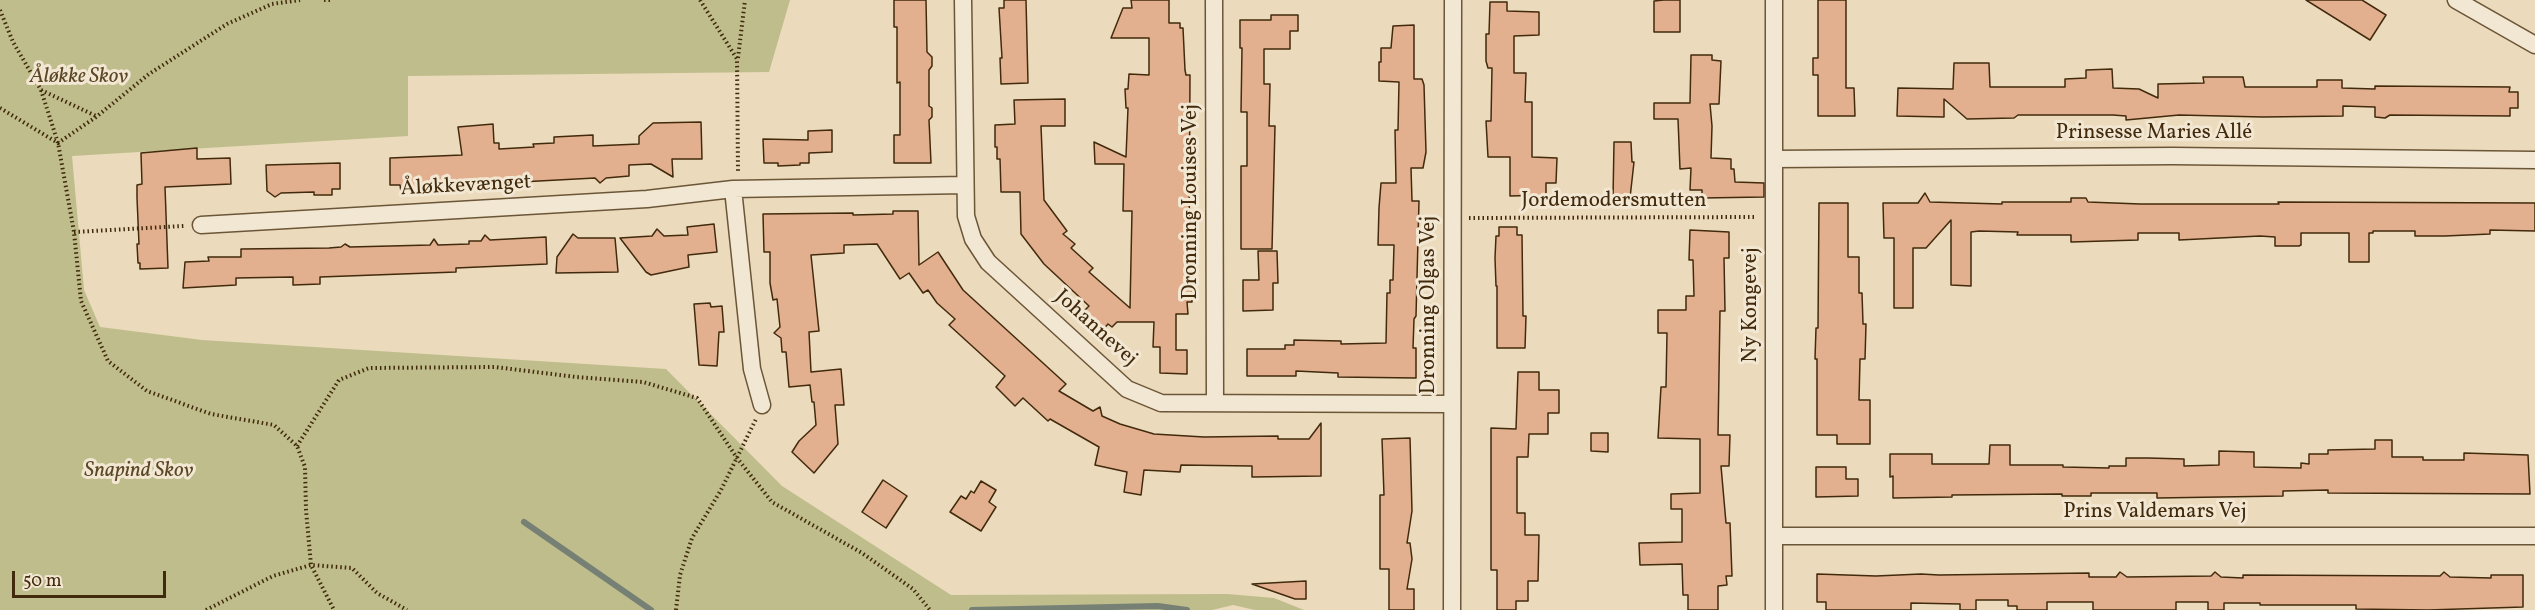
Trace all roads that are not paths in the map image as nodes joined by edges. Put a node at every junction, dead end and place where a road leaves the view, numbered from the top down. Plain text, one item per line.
1 (963, 0) edge
2 (1214, 0) edge
3 (1453, 0) edge
4 (1774, 0) edge
5 (2456, 0) edge
6 (2535, 45) edge
7 (1773, 159) junction
8 (2535, 160) edge
9 (965, 185) junction
10 (733, 189) junction
11 (201, 225) road end
12 (1215, 403) junction
13 (1452, 404) junction
14 (762, 405) road end
15 (1775, 536) junction
16 (2535, 536) edge
17 (1452, 610) edge
18 (1774, 610) edge

1 - 9 street, Johannevej
2 - 12 street, Dronning Louises Vej
3 - 13 street, Dronning Olgas Vej
4 - 7 street, Ny Kongevej
5 - 6 street
7 - 8 street, Prinsesse Maries Allé
7 - 15 street, Ny Kongevej
9 - 10 street, Åløkkevænget
9 - 12 street, Johannevej
10 - 11 street, Åløkkevænget
10 - 14 street
12 - 13 street, Johannevej
13 - 17 street, Dronning Olgas Vej
15 - 16 street, Prins Valdemars Vej
15 - 18 street, Ny Kongevej

